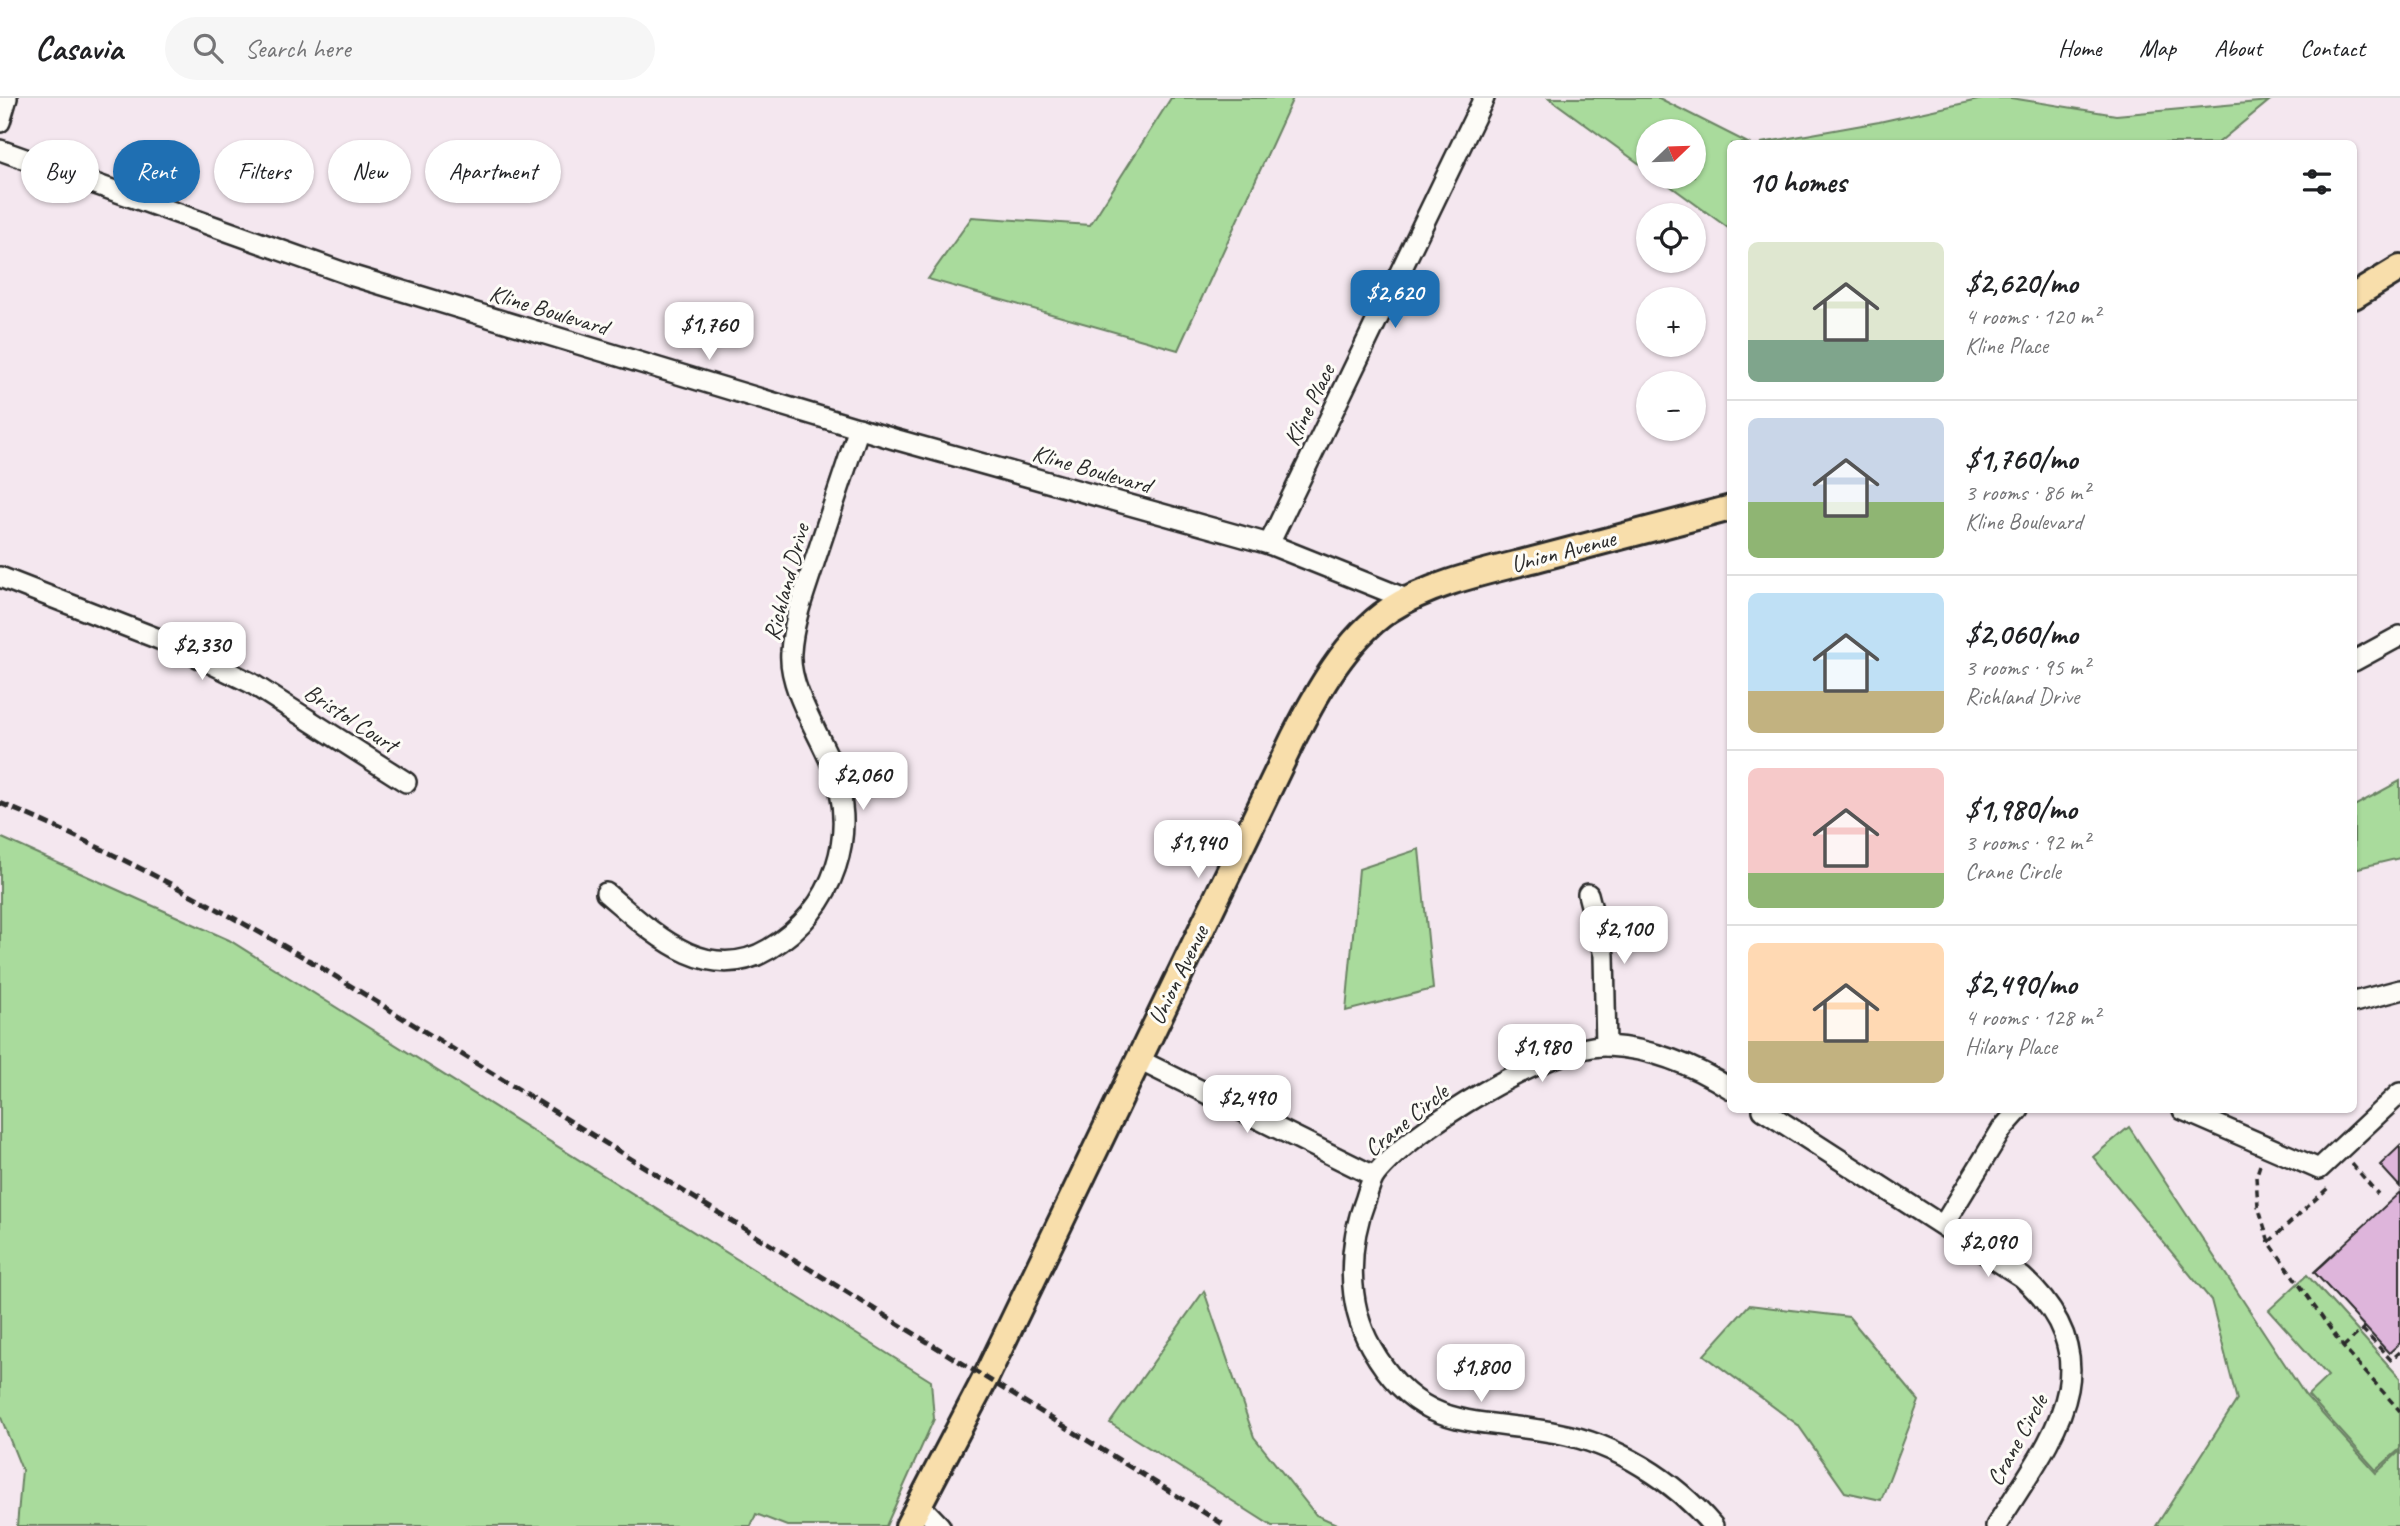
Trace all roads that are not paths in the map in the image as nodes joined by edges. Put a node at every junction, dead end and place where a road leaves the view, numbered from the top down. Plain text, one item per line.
1 (7, 98) edge
2 (1484, 98) edge
3 (0, 122) edge
4 (0, 150) edge
5 (2400, 268) edge
6 (2357, 294) edge
7 (859, 428) junction
8 (1727, 509) edge
9 (1269, 544) junction
10 (0, 578) edge
11 (1409, 600) junction
12 (2400, 636) edge
13 (2357, 659) edge
14 (406, 782) dead end
15 (606, 893) dead end
16 (1588, 894) dead end
17 (2400, 990) edge
18 (2357, 1001) edge
19 (1606, 1046) junction
20 (1136, 1059) junction
21 (1727, 1087) edge
22 (2400, 1093) edge
23 (1768, 1113) edge
24 (2016, 1113) edge
25 (2190, 1113) edge
26 (1374, 1176) junction
27 (1944, 1224) junction
28 (914, 1515) edge
29 (940, 1526) edge
30 (1713, 1526) edge
31 (1996, 1526) edge

1 - 3 street
2 - 9 street, Kline Place
4 - 7 street, Kline Boulevard
5 - 6 main road
7 - 9 street, Kline Boulevard
7 - 15 street, Richland Drive
8 - 11 main road, Union Avenue
9 - 11 street, Kline Boulevard
10 - 14 street, Bristol Court
11 - 20 main road, Union Avenue
12 - 13 street
16 - 19 street
17 - 18 street
19 - 21 street, Crane Circle
19 - 26 street, Crane Circle
20 - 26 street
20 - 28 main road, Union Avenue
22 - 25 street
23 - 27 street, Crane Circle
24 - 27 street
26 - 30 street, Crane Circle
27 - 31 street, Crane Circle
28 - 29 street

